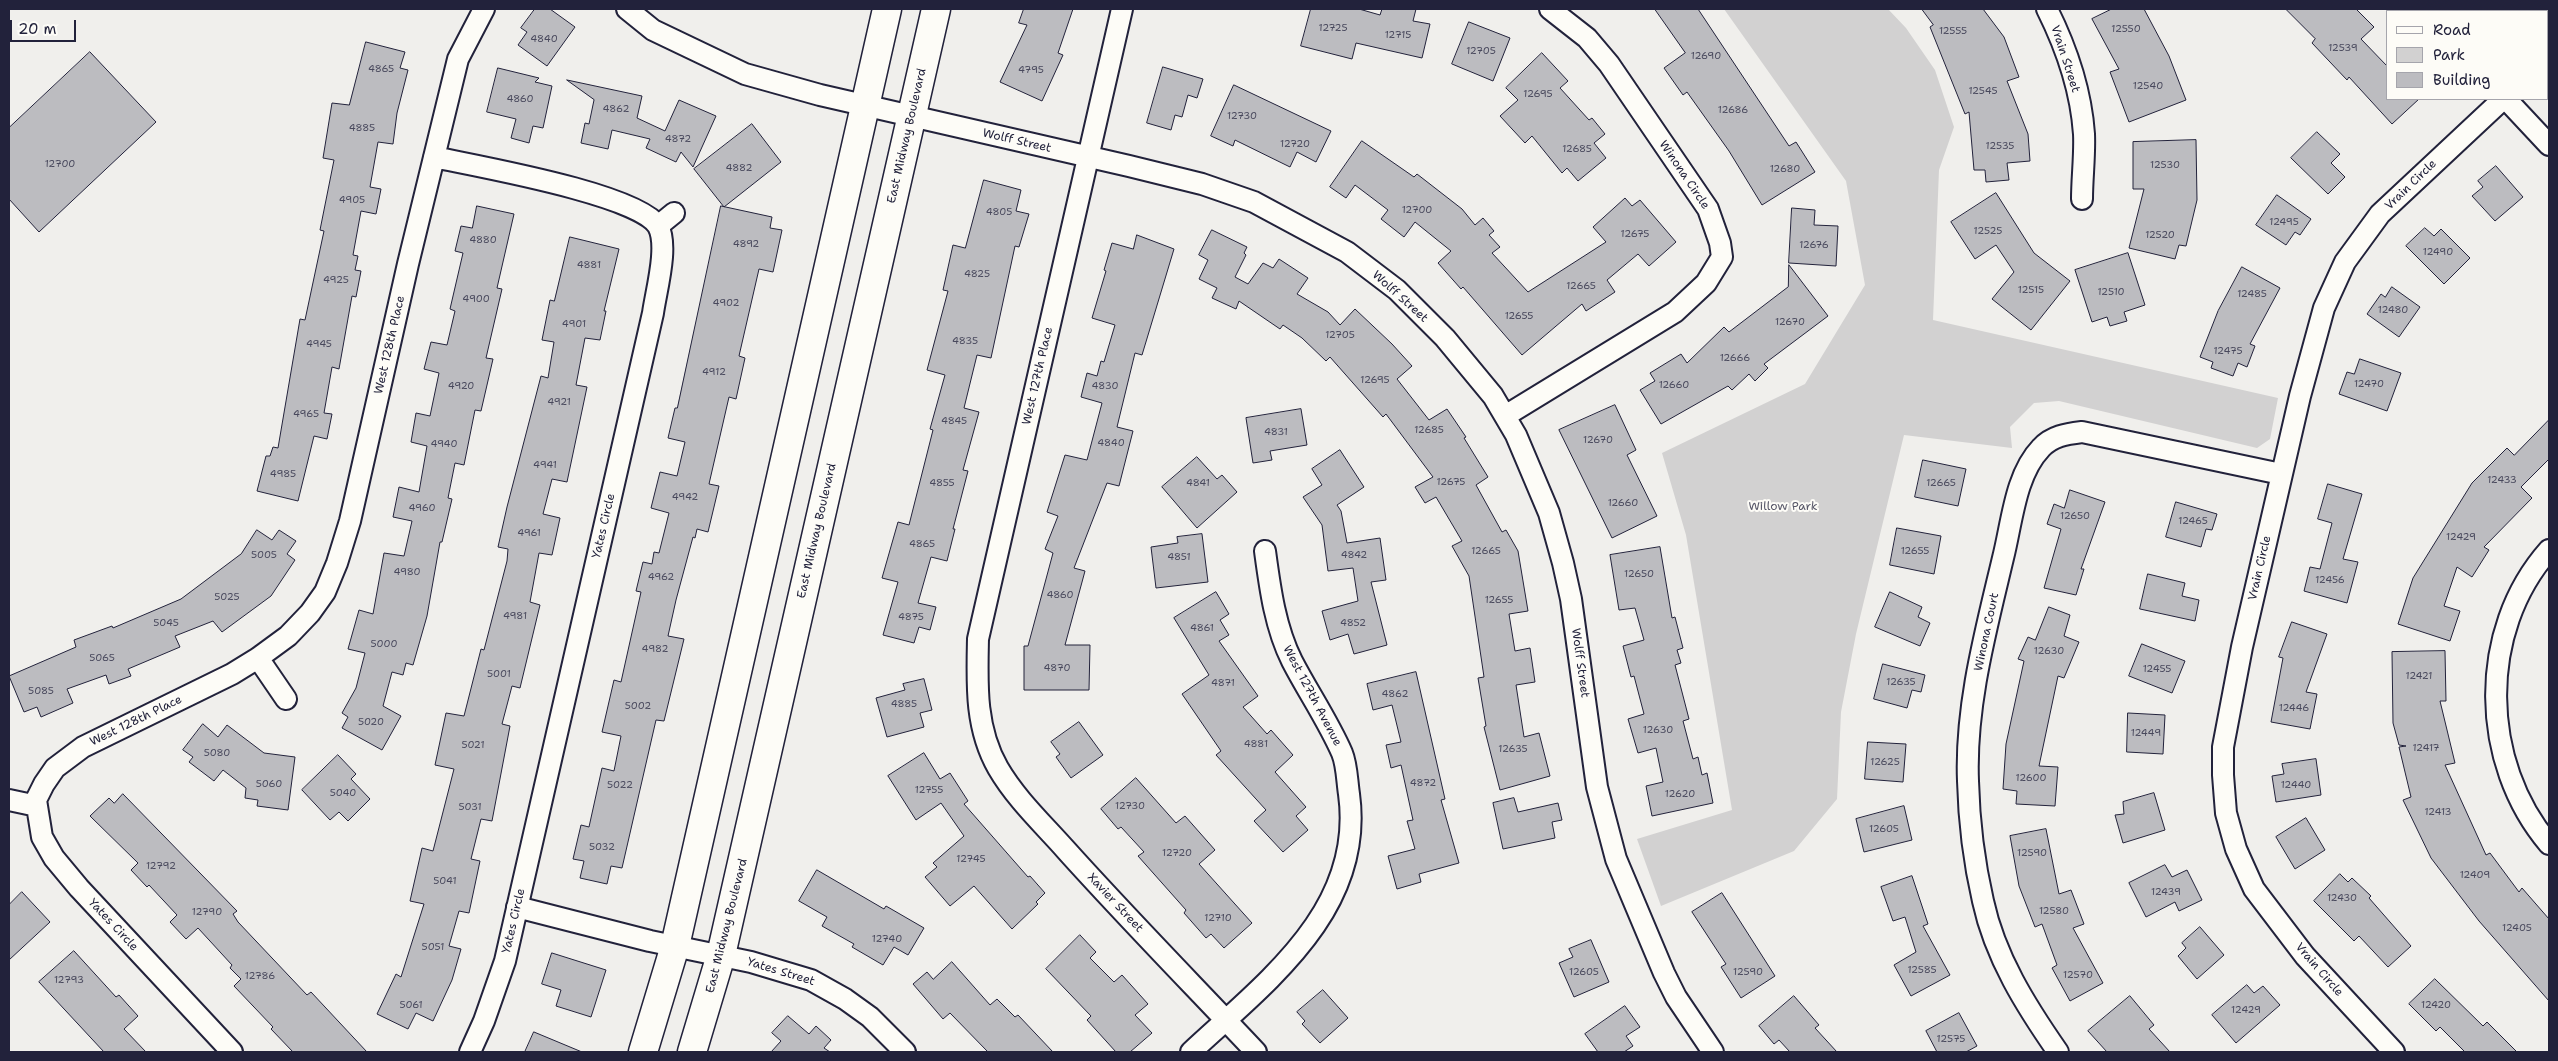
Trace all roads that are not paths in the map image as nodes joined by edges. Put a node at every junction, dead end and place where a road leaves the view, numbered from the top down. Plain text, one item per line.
1 (484, 9) edge
2 (627, 9) edge
3 (887, 9) edge
4 (936, 9) edge
5 (1122, 9) edge
6 (1550, 9) edge
7 (2047, 9) edge
8 (2503, 100) edge
9 (2505, 100) edge
10 (865, 105) junction
11 (911, 116) junction
12 (2549, 145) edge
13 (434, 157) junction
14 (1088, 157) junction
15 (2082, 199) dead end
16 (674, 213) dead end
17 (658, 226) junction
18 (1505, 416) junction
19 (2281, 474) junction
20 (2549, 550) edge
21 (1265, 551) dead end
22 (258, 658) junction
23 (286, 699) dead end
24 (988, 744) joint
25 (9, 800) edge
26 (37, 806) junction
27 (2549, 844) edge
28 (517, 907) junction
29 (675, 946) junction
30 (721, 956) junction
31 (1225, 1020) junction
32 (232, 1052) edge
33 (470, 1052) edge
34 (644, 1052) edge
35 (692, 1052) edge
36 (906, 1052) edge
37 (1191, 1052) edge
38 (1256, 1052) edge
39 (1712, 1052) edge
40 (2058, 1052) edge
41 (2394, 1052) edge

1 - 13 street, West 128th Place
2 - 10 street, Wolff Street
3 - 10 main road
4 - 11 main road, East Midway Boulevard
5 - 14 street, West 127th Place
6 - 18 street, Winona Circle
7 - 15 street, Vrain Street
8 - 19 street, Vrain Circle
9 - 12 street
10 - 11 street, Wolff Street
10 - 29 main road
11 - 14 street, Wolff Street
11 - 30 main road, East Midway Boulevard
13 - 17 street
13 - 22 street, West 128th Place
14 - 18 street, Wolff Street
14 - 24 street, West 127th Place
16 - 17 street
17 - 28 street, Yates Circle
18 - 39 street, Wolff Street
19 - 40 street, Winona Court
19 - 41 street, Vrain Circle
20 - 27 street
21 - 31 street, West 127th Avenue
22 - 23 street
22 - 26 street, West 128th Place
24 - 31 street, Xavier Street
25 - 26 street
26 - 32 street, Yates Circle
28 - 29 street, Yates Street
28 - 33 street, Yates Circle
29 - 30 street, Yates Street
29 - 34 main road
30 - 35 main road, East Midway Boulevard
30 - 36 street, Yates Street
31 - 37 street, West 127th Avenue
31 - 38 street, Xavier Street

